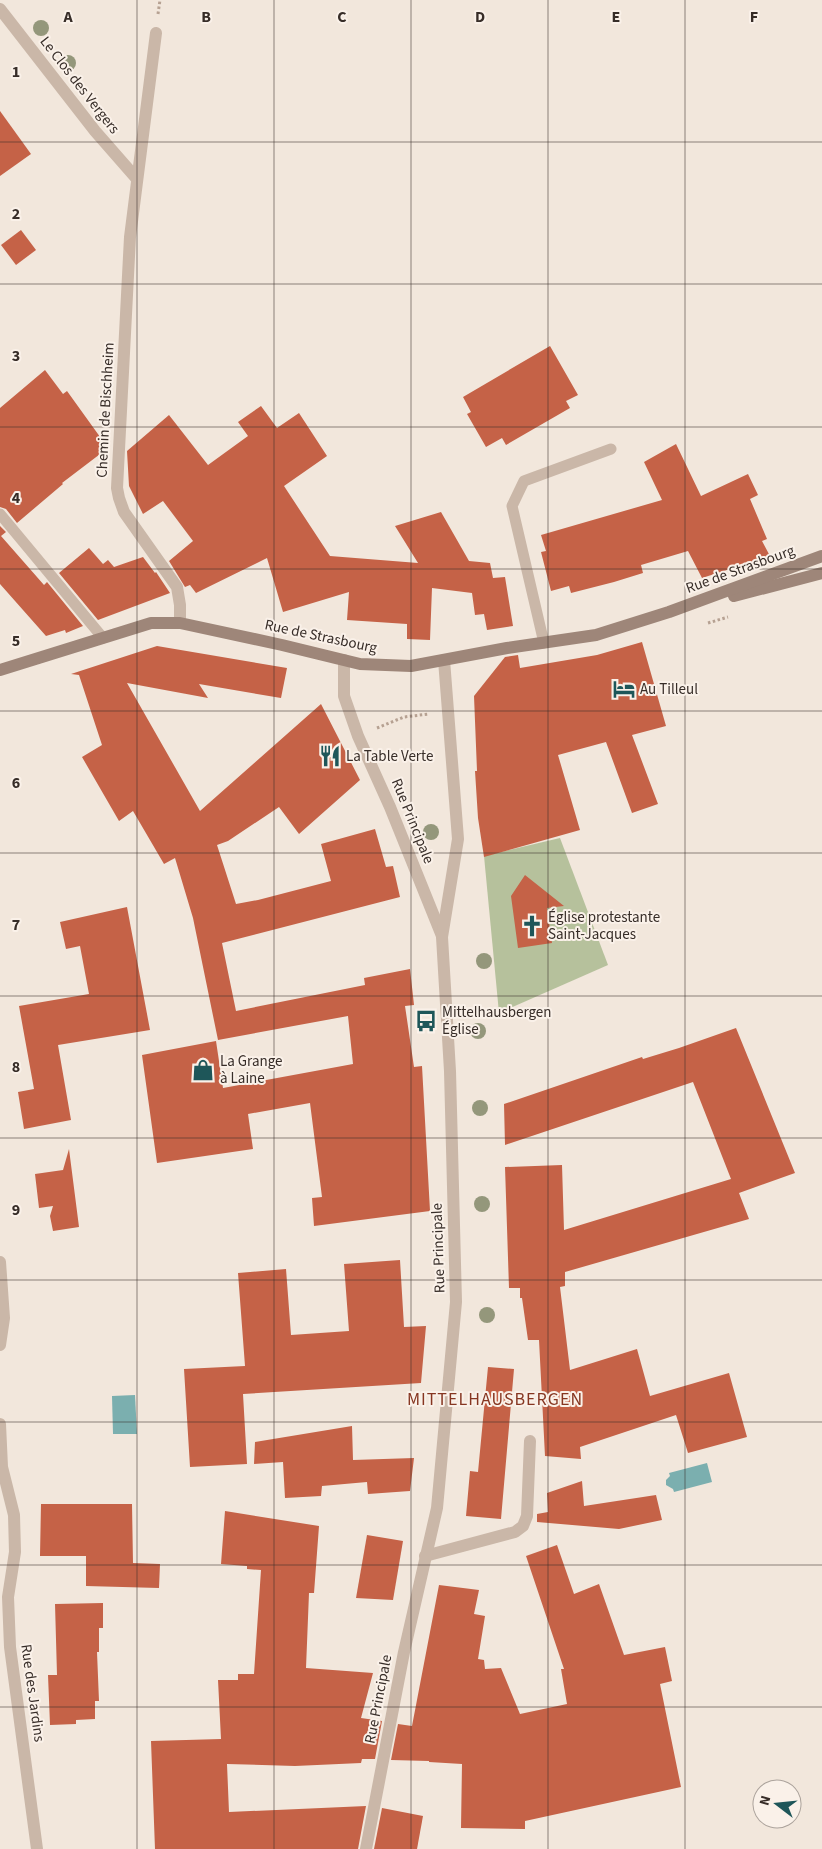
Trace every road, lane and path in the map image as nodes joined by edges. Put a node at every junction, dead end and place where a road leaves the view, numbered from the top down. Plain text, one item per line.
1 (0, 9) edge
2 (156, 33) dead end
3 (137, 179) junction
4 (611, 450) dead end
5 (0, 514) edge
6 (822, 556) edge
7 (822, 574) edge
8 (669, 612) junction
9 (180, 624) junction
10 (103, 638) junction
11 (544, 643) junction
12 (344, 660) junction
13 (444, 660) junction
14 (0, 670) edge
15 (449, 712) junction
16 (358, 736) junction
17 (442, 937) junction
18 (0, 1262) edge
19 (0, 1345) edge
20 (0, 1424) edge
21 (530, 1441) dead end
22 (425, 1556) junction
23 (37, 1849) edge
24 (366, 1849) edge

1 - 3 street, Le Clos des Vergers
2 - 3 street, Chemin de Bischheim
3 - 9 street, Chemin de Bischheim
4 - 11 lane
5 - 10 lane
6 - 8 main road, Rue de Strasbourg
7 - 8 main road, Rue de Strasbourg
8 - 11 main road, Rue de Strasbourg
9 - 10 main road, Rue de Strasbourg
9 - 12 main road, Rue de Strasbourg
10 - 14 main road, Rue de Strasbourg
11 - 13 main road, Rue de Strasbourg
12 - 13 main road, Rue de Strasbourg
12 - 16 street, Rue Principale
13 - 15 street, Rue Principale
15 - 16 path
15 - 17 street, Rue Principale
16 - 17 street, Rue Principale
17 - 22 street, Rue Principale
18 - 19 street
20 - 23 street, Rue des Jardins
21 - 22 street
22 - 24 street, Rue Principale

